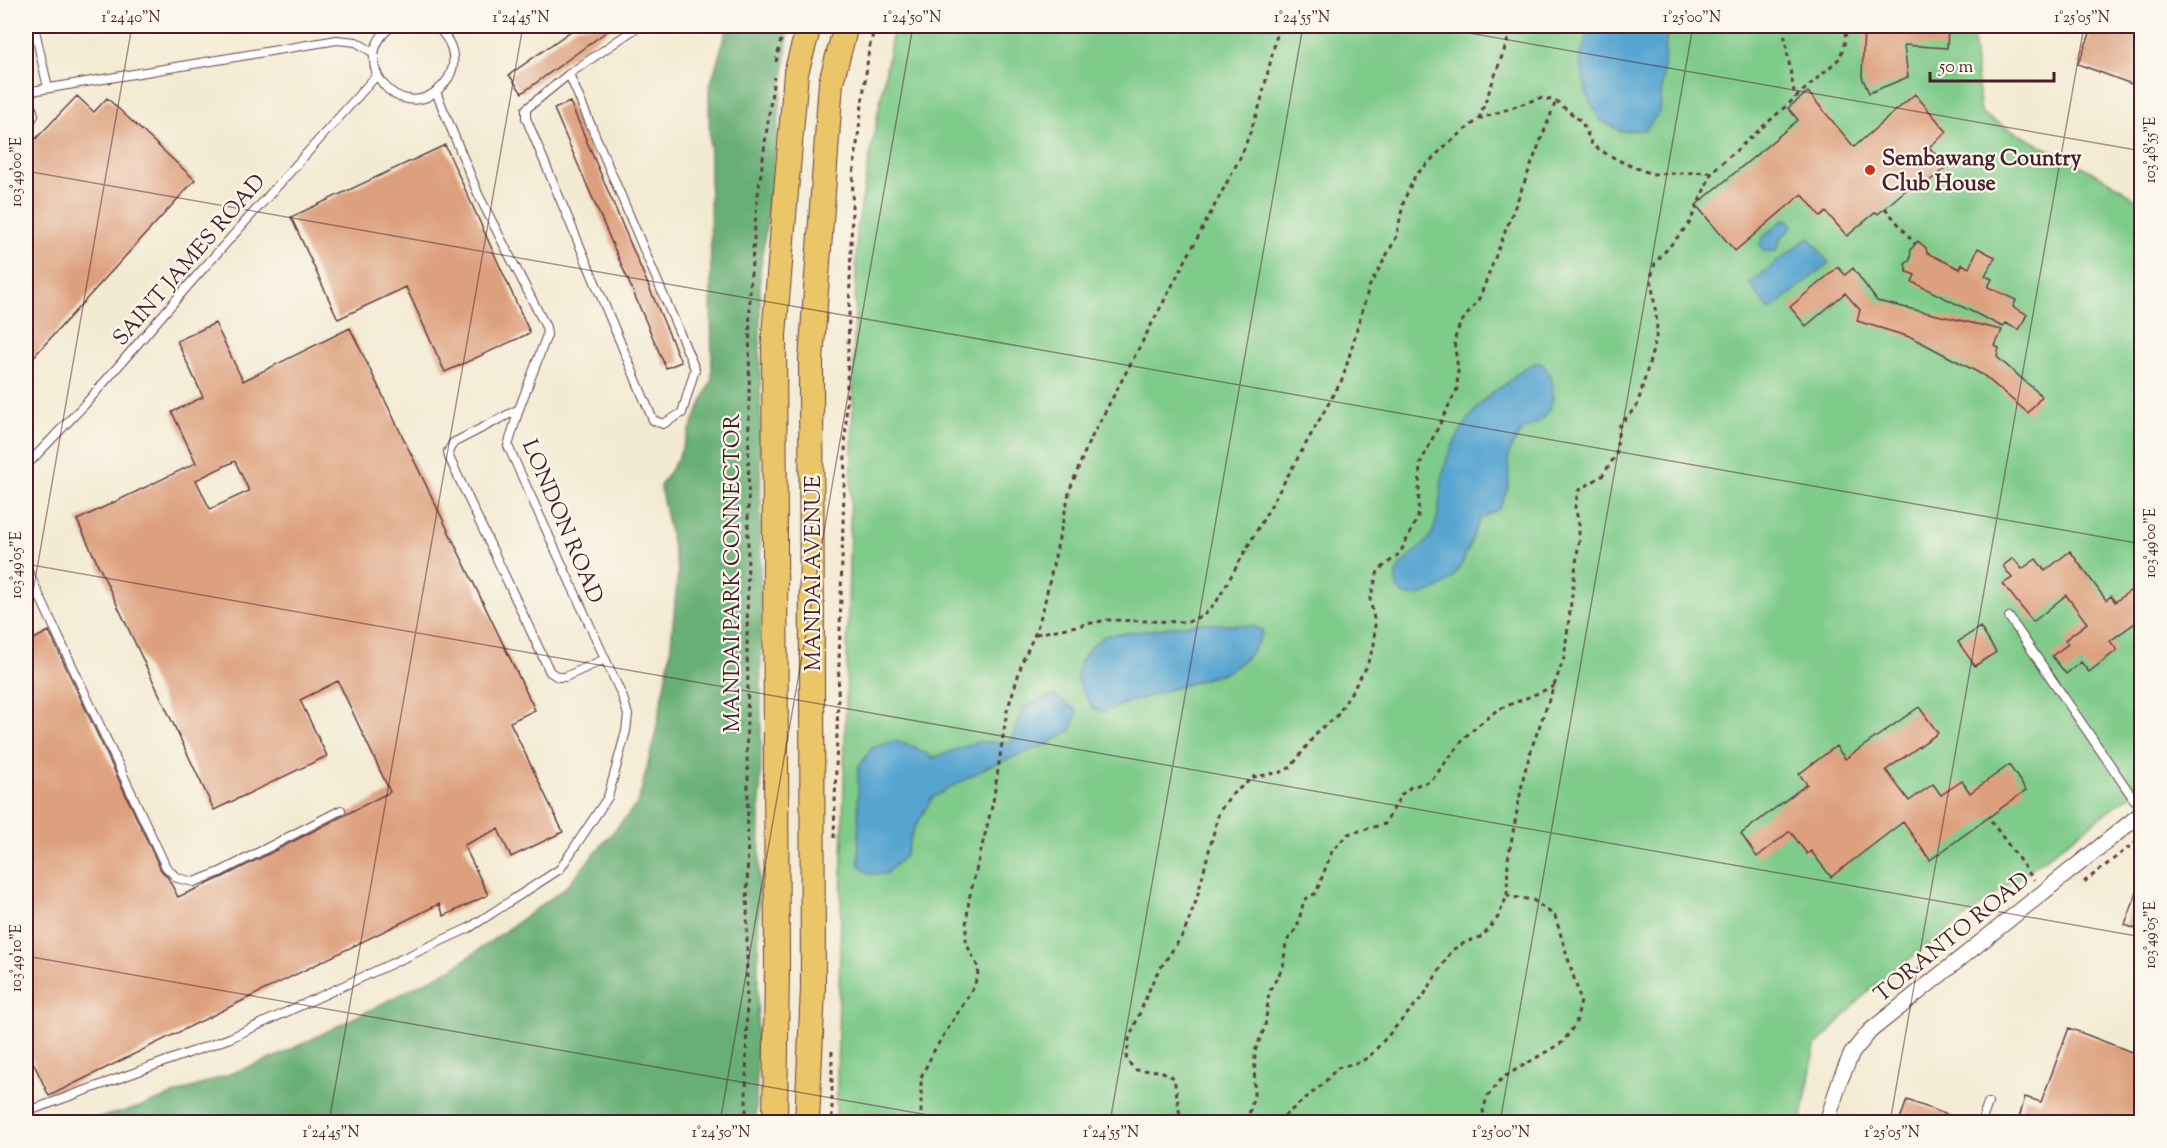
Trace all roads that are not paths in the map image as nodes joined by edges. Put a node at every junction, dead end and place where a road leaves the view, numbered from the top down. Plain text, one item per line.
1 (34, 26) edge
2 (392, 26) edge
3 (436, 26) edge
4 (455, 26) edge
5 (639, 26) edge
6 (808, 26) edge
7 (846, 26) edge
8 (445, 33) junction
9 (374, 53) junction
10 (569, 74) junction
11 (377, 75) junction
12 (48, 88) junction
13 (26, 92) edge
14 (436, 92) junction
15 (26, 131) edge
16 (519, 409) junction
17 (26, 466) edge
18 (26, 567) edge
19 (38, 595) junction
20 (26, 602) edge
21 (2009, 617) dead end
22 (605, 659) junction
23 (341, 810) dead end
24 (2142, 812) edge
25 (1988, 1102) dead end
26 (26, 1112) edge
27 (775, 1122) edge
28 (807, 1122) edge
29 (1827, 1122) edge
30 (1981, 1122) edge

1 - 12 lane
2 - 9 lane
3 - 8 lane
4 - 8 lane
5 - 10 lane
6 - 27 main road, MANDAI AVENUE
7 - 28 main road, MANDAI AVENUE
8 - 14 lane
9 - 11 lane
9 - 12 lane
10 - 10 lane
11 - 14 lane
11 - 17 lane, SAINT JAMES ROAD
12 - 13 lane
13 - 15 lane
14 - 16 lane, LONDON ROAD
16 - 22 lane, LONDON ROAD
16 - 22 lane
18 - 19 lane
19 - 20 lane
19 - 23 lane
21 - 24 lane
22 - 26 lane, LONDON ROAD
24 - 29 street, TORANTO ROAD
25 - 30 lane

